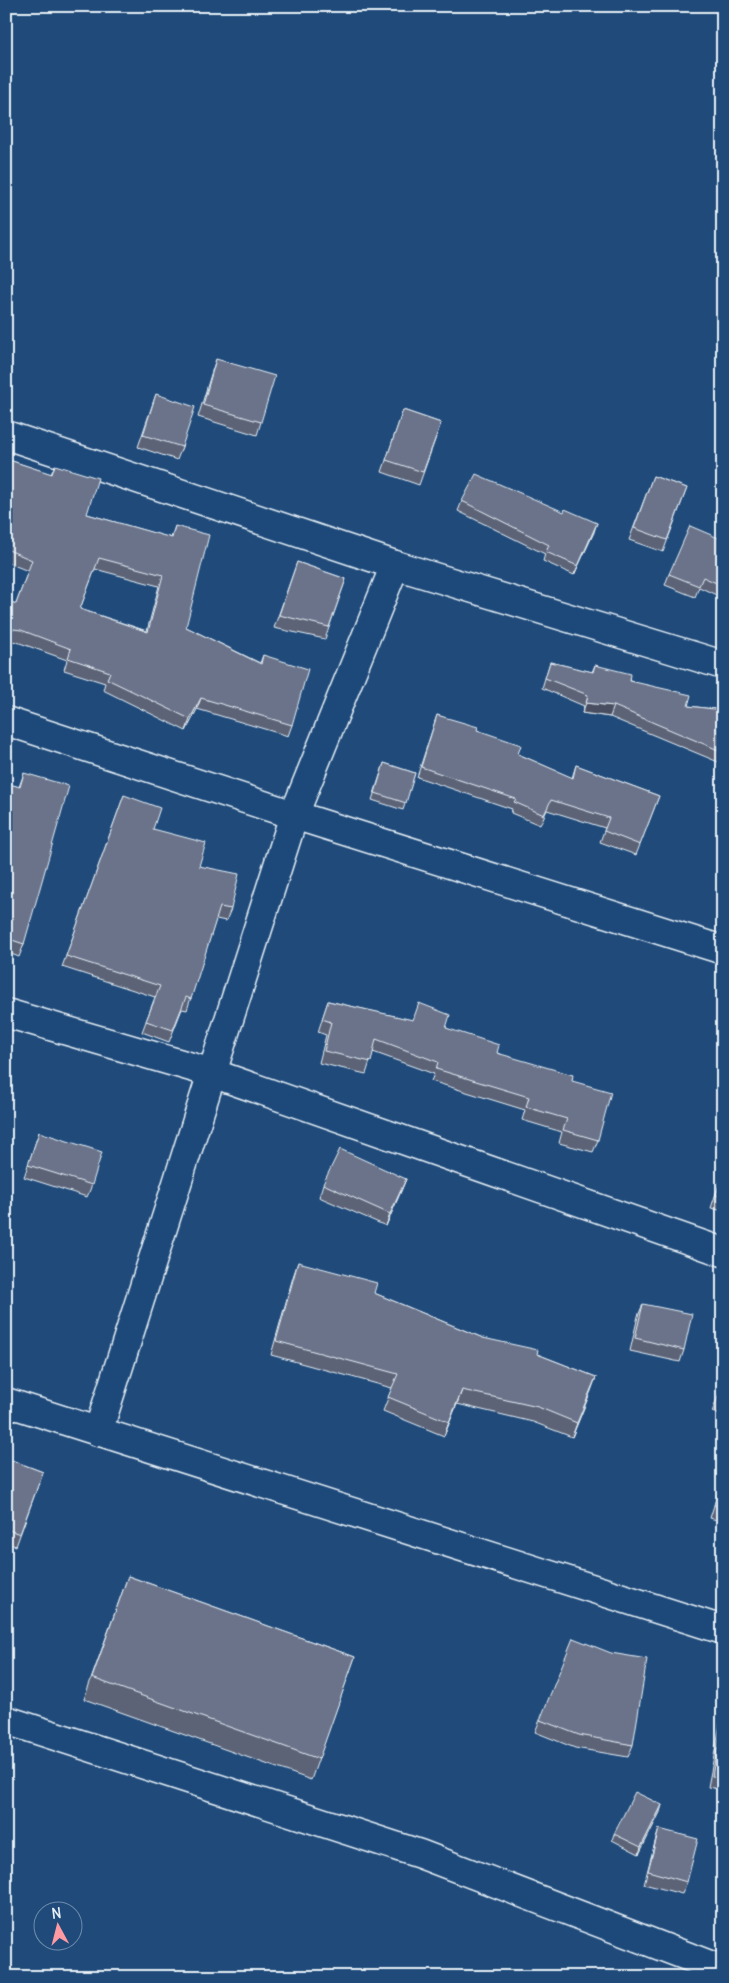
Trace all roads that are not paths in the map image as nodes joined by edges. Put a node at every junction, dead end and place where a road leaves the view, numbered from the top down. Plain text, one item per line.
1 (6, 435) edge
2 (396, 564) junction
3 (723, 665) edge
4 (6, 721) edge
5 (294, 815) junction
6 (723, 950) edge
7 (6, 1013) edge
8 (212, 1073) junction
9 (723, 1252) edge
10 (6, 1402) edge
11 (98, 1432) junction
12 (723, 1630) edge
13 (6, 1720) edge
14 (723, 1970) edge

1 - 2 street
2 - 3 street
2 - 5 street
4 - 5 street
5 - 6 street
5 - 8 street
7 - 8 street
8 - 9 street
8 - 11 street
10 - 11 street
11 - 12 street
13 - 14 street

